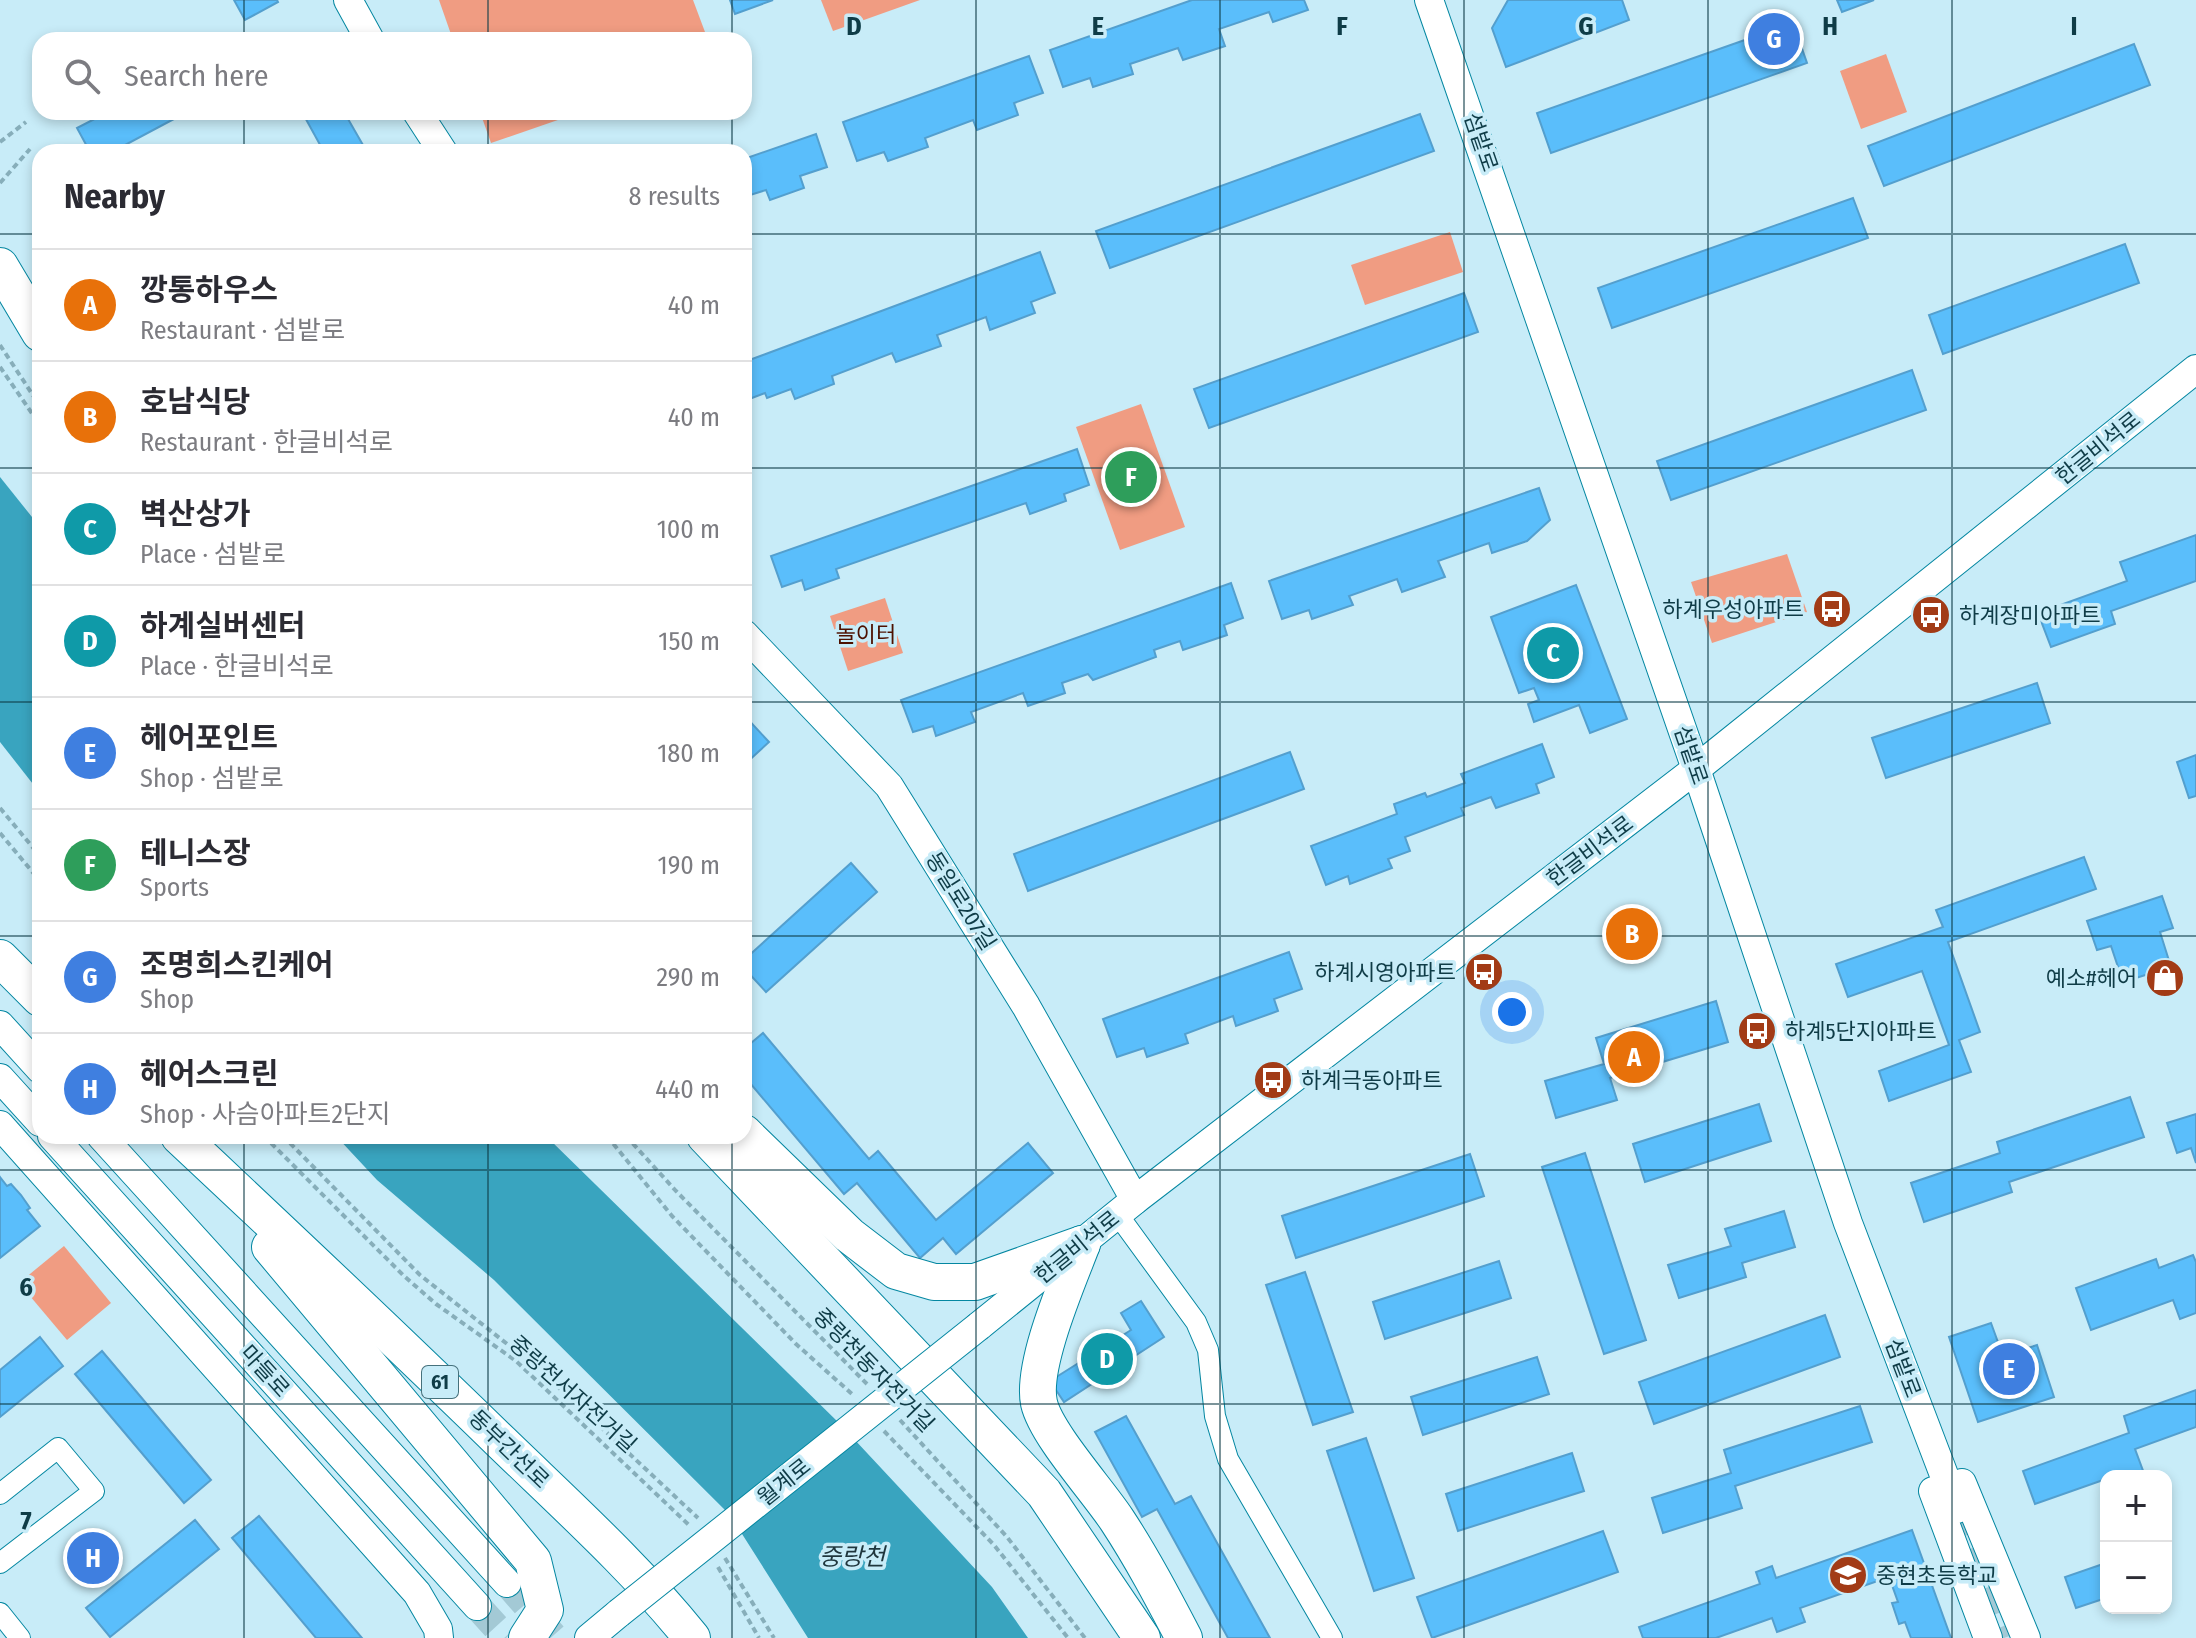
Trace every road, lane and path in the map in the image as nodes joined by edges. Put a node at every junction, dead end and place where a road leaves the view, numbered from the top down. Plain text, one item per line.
1 (348, 0) edge
2 (1429, 0) edge
3 (366, 32) edge
4 (422, 120) edge
5 (26, 122) dead end
6 (0, 142) edge
7 (438, 144) edge
8 (30, 149) dead end
9 (0, 182) edge
10 (0, 266) edge
11 (32, 320) edge
12 (0, 345) edge
13 (0, 367) edge
14 (2196, 369) edge
15 (32, 394) edge
16 (32, 413) edge
17 (752, 642) edge
18 (1696, 769) junction
19 (0, 808) edge
20 (0, 833) edge
21 (32, 846) edge
22 (32, 871) edge
23 (0, 958) edge
24 (32, 990) edge
25 (0, 1025) edge
26 (32, 1060) edge
27 (0, 1078) edge
28 (32, 1113) edge
29 (0, 1125) edge
30 (752, 1141) edge
31 (59, 1144) edge
32 (108, 1144) edge
33 (184, 1144) edge
34 (186, 1144) edge
35 (272, 1144) edge
36 (291, 1144) edge
37 (614, 1144) edge
38 (633, 1144) edge
39 (713, 1144) edge
40 (1126, 1207) junction
41 (1848, 1223) junction
42 (1082, 1244) junction
43 (368, 1313) junction
44 (979, 1326) joint
45 (872, 1390) dead end
46 (860, 1403) dead end
47 (896, 1415) dead end
48 (881, 1427) dead end
49 (0, 1494) edge
50 (1957, 1509) tunnel mouth
51 (699, 1519) dead end
52 (693, 1528) dead end
53 (722, 1553) dead end
54 (713, 1558) dead end
55 (0, 1563) edge
56 (507, 1583) tunnel mouth
57 (477, 1606) tunnel mouth
58 (0, 1613) edge
59 (20, 1638) edge
60 (439, 1638) edge
61 (527, 1638) edge
62 (589, 1638) edge
63 (666, 1638) edge
64 (692, 1638) edge
65 (759, 1638) edge
66 (774, 1638) edge
67 (1068, 1638) edge
68 (1085, 1638) edge
69 (1142, 1638) edge
70 (1184, 1638) edge
71 (1332, 1638) edge
72 (1988, 1638) edge
73 (2026, 1638) edge

1 - 3 main road
2 - 18 main road, 섬밭로
4 - 7 main road
5 - 6 path
8 - 9 path
10 - 11 highway
12 - 15 path
13 - 16 path
14 - 18 main road, 한글비석로
17 - 40 main road, 동일로207길
18 - 40 main road, 한글비석로
18 - 41 main road, 섬밭로
19 - 21 path
20 - 22 path
23 - 24 highway
25 - 26 main road
27 - 28 main road
29 - 60 main road
30 - 42 highway
31 - 57 main road, 마들로
32 - 56 main road, 마들로
33 - 61 highway
34 - 43 highway, 동부간선로 / 61
35 - 52 path, 중랑천서자전거길
36 - 51 path
37 - 46 path
38 - 45 path, 중랑천동자전거길
39 - 69 highway
40 - 42 main road, 한글비석로
40 - 71 street
41 - 50 main road, 섬밭로
41 - 72 main road
41 - 73 main road
42 - 44 main road, 한글비석로
42 - 70 highway
43 - 63 highway
43 - 64 highway, 동부간선로 / 61
44 - 62 main road, 월계로, bridge
47 - 68 path, 중랑천동자전거길
48 - 67 path
49 - 55 street
53 - 66 path
54 - 65 path
58 - 59 street

